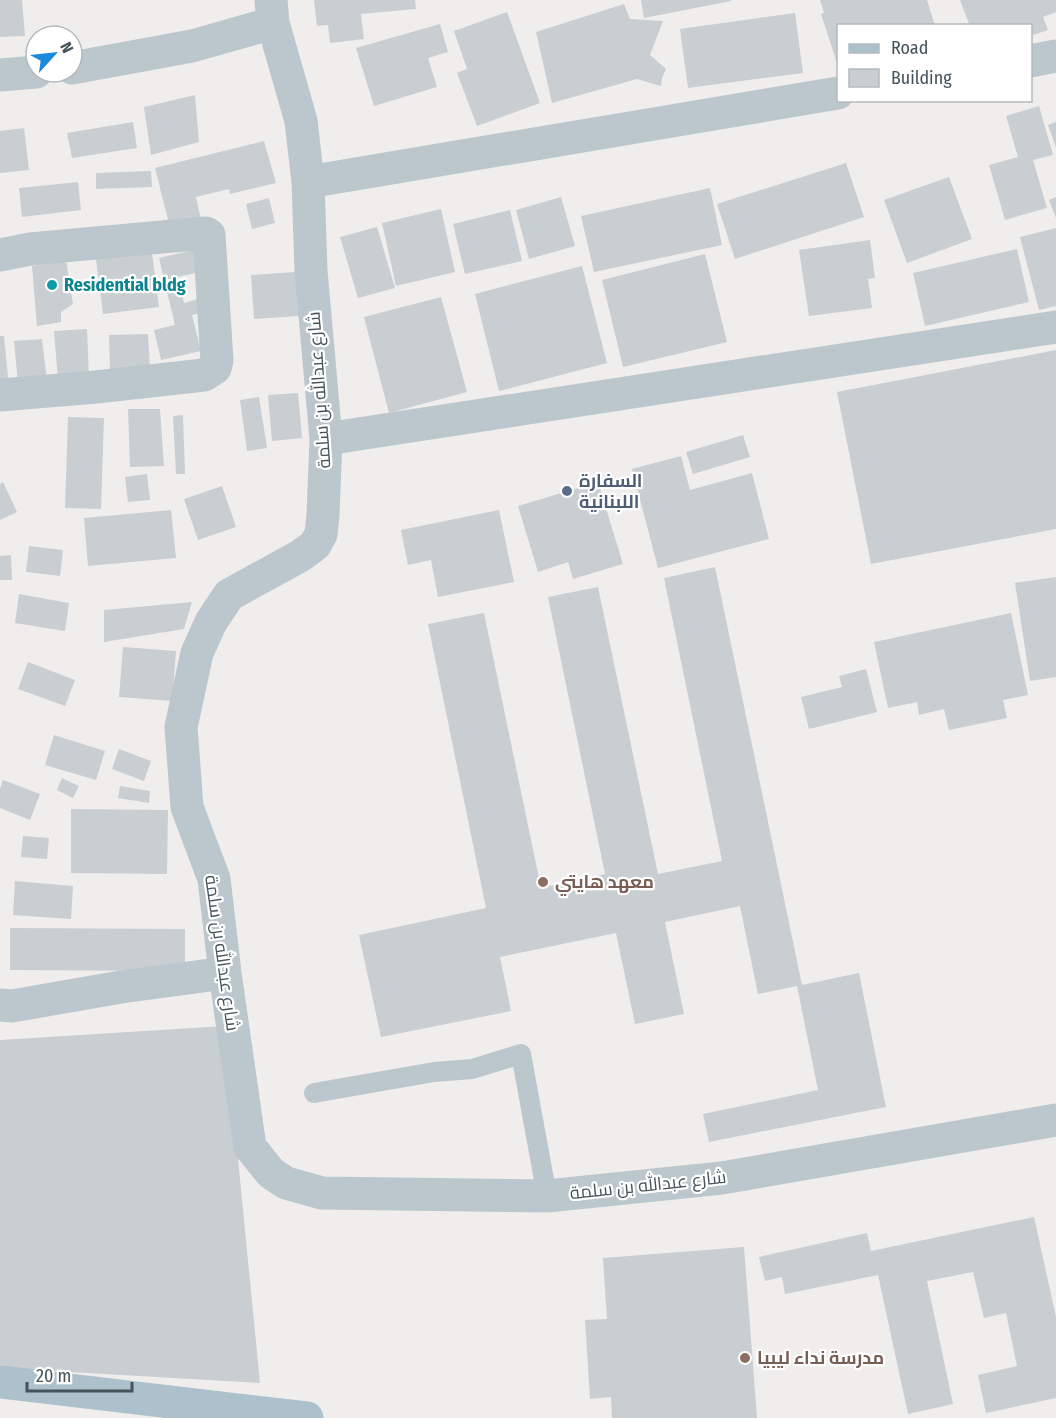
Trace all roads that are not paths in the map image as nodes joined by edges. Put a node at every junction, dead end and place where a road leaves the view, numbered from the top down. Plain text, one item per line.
1 (272, 12) edge
2 (1056, 56) edge
3 (1032, 61) edge
4 (84, 66) edge
5 (24, 73) edge
6 (0, 75) edge
7 (837, 93) edge
8 (308, 182) junction
9 (0, 255) edge
10 (1056, 327) edge
11 (0, 395) edge
12 (326, 439) junction
13 (225, 973) junction
14 (0, 1005) edge
15 (314, 1093) dead end
16 (1056, 1120) edge
17 (547, 1196) junction
18 (0, 1382) edge
19 (307, 1418) edge

1 - 4 street
1 - 8 street, شارع عبدالله بن سلمة
2 - 3 street
5 - 6 street
7 - 8 street
8 - 12 street, شارع عبدالله بن سلمة
9 - 11 street
10 - 12 street
12 - 13 street, شارع عبدالله بن سلمة
13 - 14 street
13 - 17 street, شارع عبدالله بن سلمة
15 - 17 lane
16 - 17 street, شارع عبدالله بن سلمة
18 - 19 main road

